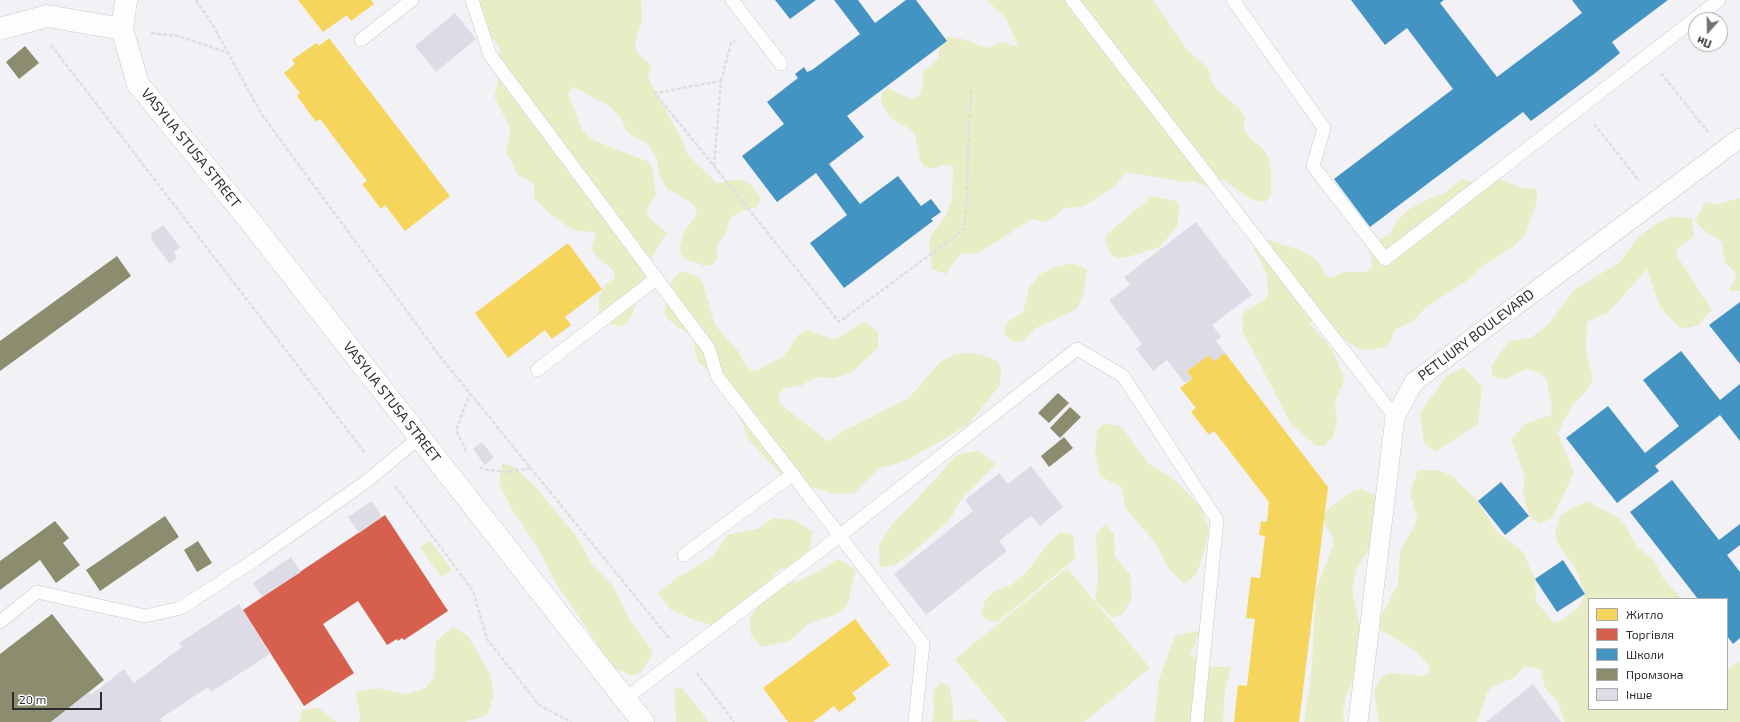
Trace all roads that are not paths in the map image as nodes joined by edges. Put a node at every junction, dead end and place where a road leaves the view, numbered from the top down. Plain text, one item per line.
1 (126, 0) edge
2 (412, 0) edge
3 (472, 0) edge
4 (732, 0) edge
5 (1072, 0) edge
6 (1233, 0) edge
7 (1719, 0) edge
8 (0, 29) edge
9 (122, 29) junction
10 (361, 40) dead end
11 (781, 64) dead end
12 (1740, 138) edge
13 (656, 279) junction
14 (537, 370) dead end
15 (1395, 417) junction
16 (420, 437) junction
17 (793, 474) junction
18 (840, 535) junction
19 (684, 555) dead end
20 (0, 622) edge
21 (625, 699) junction
22 (643, 722) edge
23 (915, 722) edge
24 (1197, 722) edge
25 (1358, 722) edge

1 - 9 street
2 - 10 lane
3 - 13 lane
4 - 11 lane
5 - 15 lane
6 - 7 lane
8 - 9 street
9 - 16 street, VASYLIA STUSA STREET
12 - 15 street, PETLIURY BOULEVARD
13 - 14 lane
13 - 17 lane
15 - 25 street, PETLIURY BOULEVARD
16 - 20 lane
16 - 21 street, VASYLIA STUSA STREET
17 - 18 lane
17 - 19 lane
18 - 21 lane
18 - 23 lane
18 - 24 lane
21 - 22 street, VASYLIA STUSA STREET

